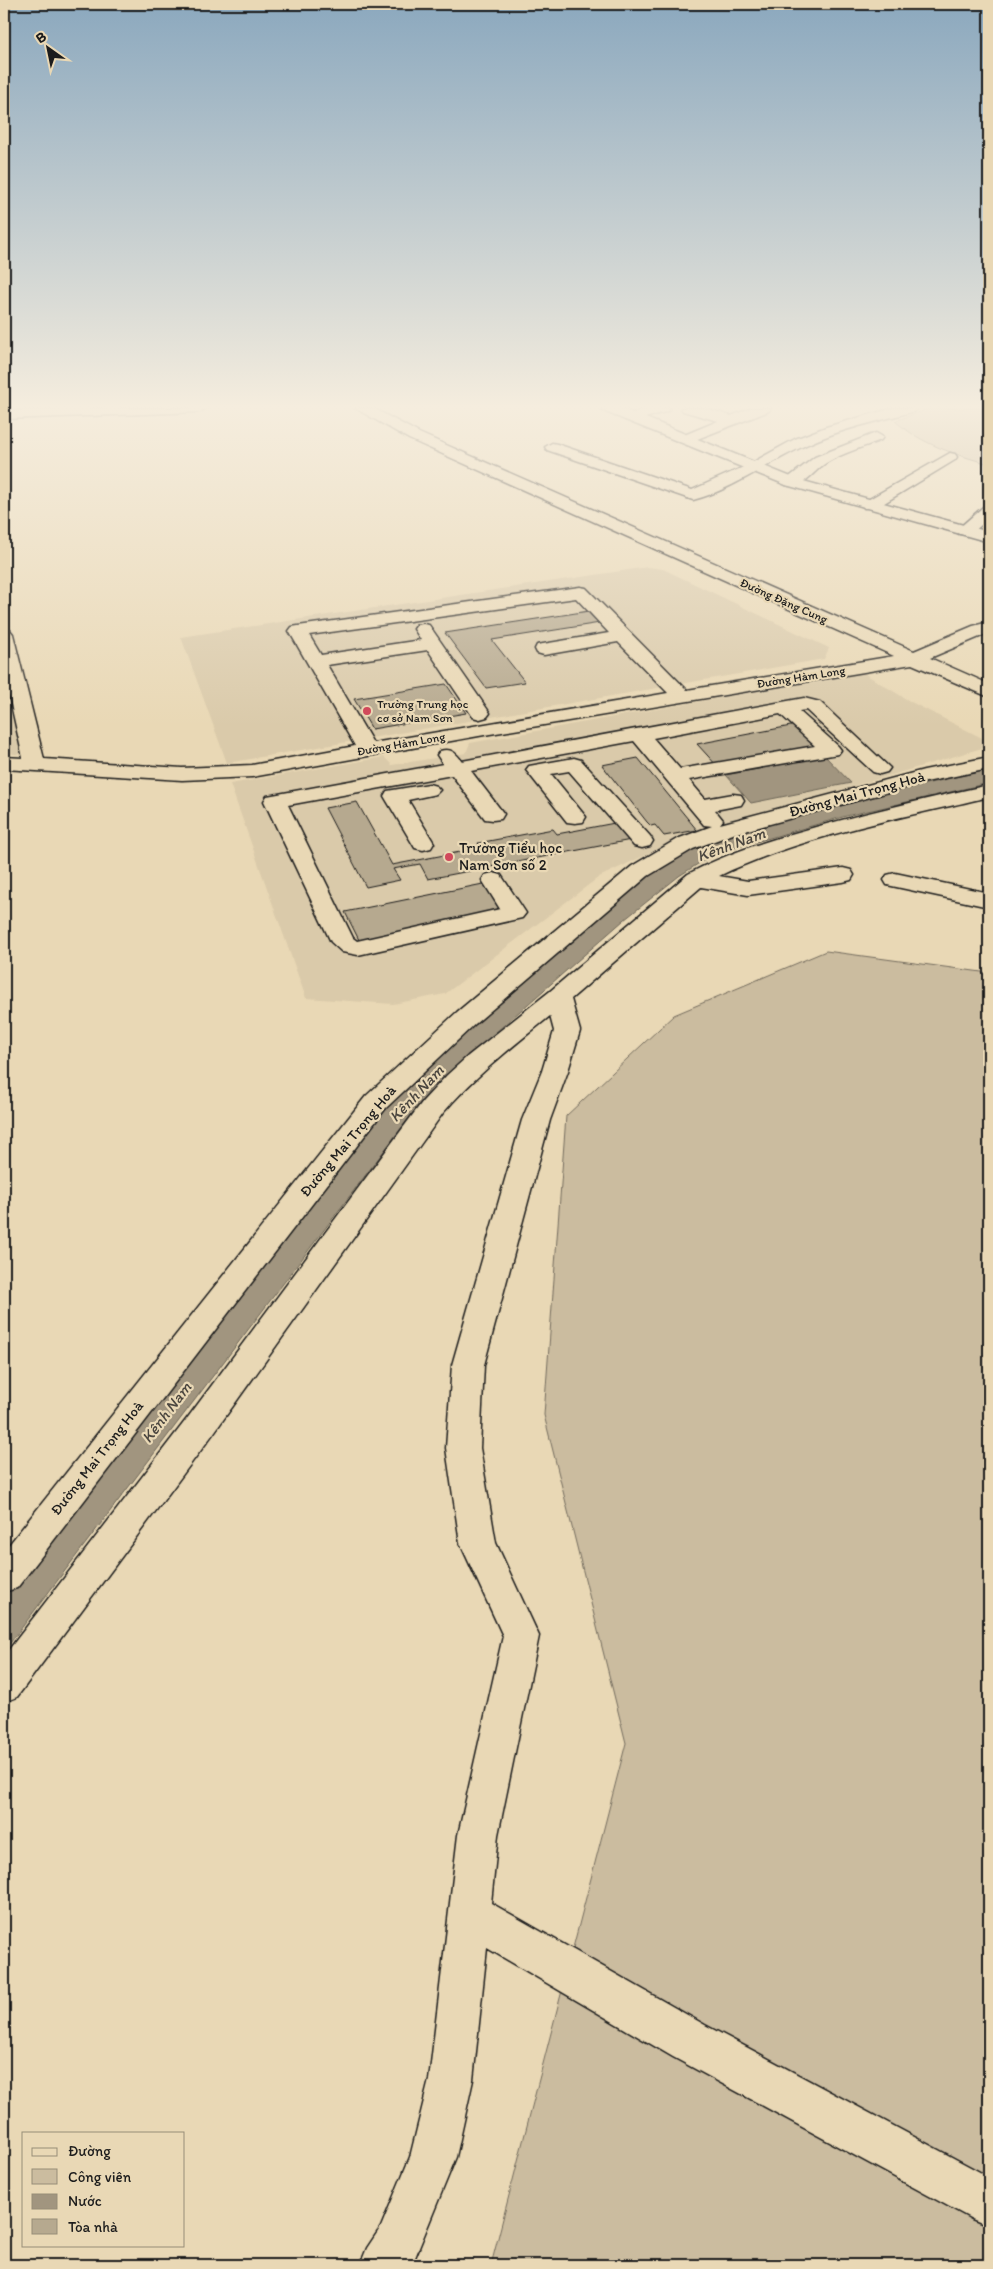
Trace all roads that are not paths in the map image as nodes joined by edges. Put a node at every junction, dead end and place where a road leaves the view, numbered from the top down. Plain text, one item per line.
1 (589, 514) edge
2 (900, 514) edge
3 (985, 514) edge
4 (965, 531) junction
5 (989, 537) edge
6 (413, 615) junction
7 (351, 624) junction
8 (989, 628) edge
9 (4, 634) edge
10 (622, 636) junction
11 (433, 644) junction
12 (544, 649) dead end
13 (370, 653) junction
14 (914, 658) junction
15 (315, 661) junction
16 (667, 681) junction
17 (989, 691) edge
18 (682, 696) junction
19 (783, 707) junction
20 (480, 713) junction
21 (638, 734) junction
22 (434, 738) junction
23 (362, 741) junction
24 (4, 763) edge
25 (989, 763) edge
26 (35, 765) junction
27 (880, 768) dead end
28 (536, 770) junction
29 (463, 775) junction
30 (674, 776) junction
31 (989, 791) edge
32 (733, 800) dead end
33 (493, 814) dead end
34 (575, 817) dead end
35 (642, 841) dead end
36 (423, 844) dead end
37 (843, 875) dead end
38 (696, 879) junction
39 (493, 880) dead end
40 (895, 880) dead end
41 (989, 900) edge
42 (558, 997) junction
43 (4, 1577) edge
44 (4, 1685) edge
45 (470, 1914) junction
46 (989, 2202) edge
47 (384, 2265) edge

1 - 14 street, Đường Đặng Cung
2 - 4 street
3 - 4 street
4 - 5 street
6 - 7 street
6 - 10 street
6 - 11 street
7 - 13 street
7 - 15 street
8 - 14 street, Đường Hàm Long
9 - 26 street
10 - 12 street
10 - 16 street
11 - 13 street
11 - 20 street
13 - 15 street
14 - 17 street, Đường Đặng Cung
14 - 18 street, Đường Hàm Long
15 - 23 street
16 - 18 street
16 - 20 street
18 - 22 street, Đường Hàm Long
19 - 21 street
19 - 27 street
19 - 30 street
20 - 23 street
21 - 29 street
21 - 30 street
22 - 23 street, Đường Hàm Long
22 - 29 street
23 - 26 street, Đường Hàm Long
24 - 26 street, Đường Hàm Long
25 - 43 street, Đường Mai Trọng Hoà
28 - 29 street
28 - 34 street
28 - 35 street
29 - 33 street
29 - 36 street
29 - 39 street
30 - 32 street
31 - 38 street
37 - 38 street
38 - 42 street
40 - 41 street
42 - 44 street
42 - 45 street
45 - 46 street
45 - 47 street

